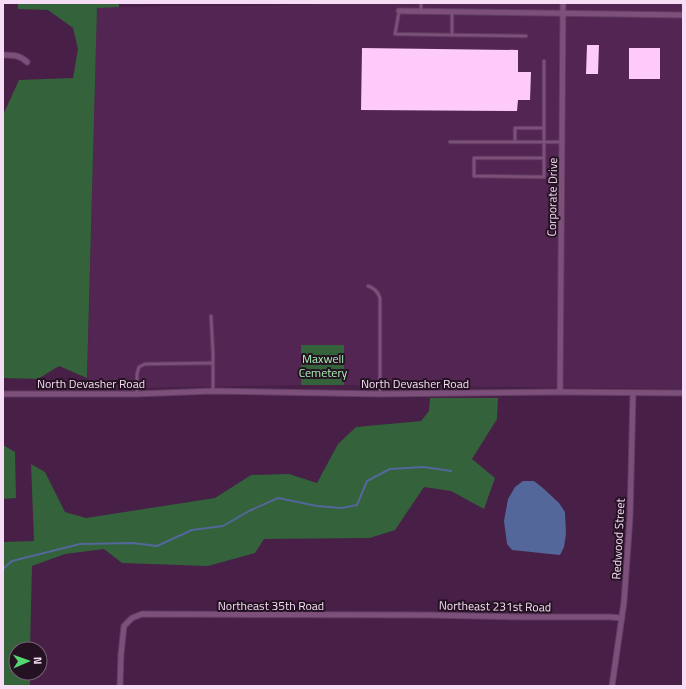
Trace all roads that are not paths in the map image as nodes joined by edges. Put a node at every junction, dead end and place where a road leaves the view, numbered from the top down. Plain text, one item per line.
1 (420, 3) edge
2 (563, 3) edge
3 (399, 11) joint
4 (421, 12) junction
5 (452, 12) junction
6 (563, 14) junction
7 (683, 15) edge
8 (452, 35) junction
9 (526, 36) dead end
10 (3, 55) edge
11 (544, 61) dead end
12 (27, 62) dead end
13 (544, 128) junction
14 (450, 142) dead end
15 (515, 142) junction
16 (544, 142) junction
17 (562, 142) junction
18 (544, 158) junction
19 (368, 286) dead end
20 (211, 316) dead end
21 (213, 363) junction
22 (213, 391) junction
23 (560, 392) junction
24 (633, 393) junction
25 (3, 394) edge
26 (137, 394) junction
27 (380, 394) junction
28 (683, 394) edge
29 (368, 615) joint
30 (622, 618) junction
31 (120, 686) edge
32 (612, 686) edge

1 - 4 lane
2 - 6 street, Corporate Drive
3 - 4 street
3 - 8 lane
4 - 5 street
5 - 6 street
5 - 8 lane
6 - 7 street
6 - 17 street, Corporate Drive
8 - 9 lane
10 - 12 street
11 - 13 lane
13 - 15 lane
13 - 16 lane
14 - 15 lane
15 - 16 lane
16 - 17 lane
16 - 18 lane
17 - 23 street, Corporate Drive
18 - 18 lane
19 - 27 lane
20 - 21 lane
21 - 22 lane
21 - 26 lane
22 - 26 street, North Devasher Road
22 - 27 street, North Devasher Road
23 - 24 street, North Devasher Road
23 - 27 street, North Devasher Road
24 - 28 street, North Devasher Road
24 - 30 street, Redwood Street
25 - 26 street, North Devasher Road
29 - 30 street, Northeast 231st Road
29 - 31 street, Northeast 35th Road
30 - 32 street, Redwood Street

